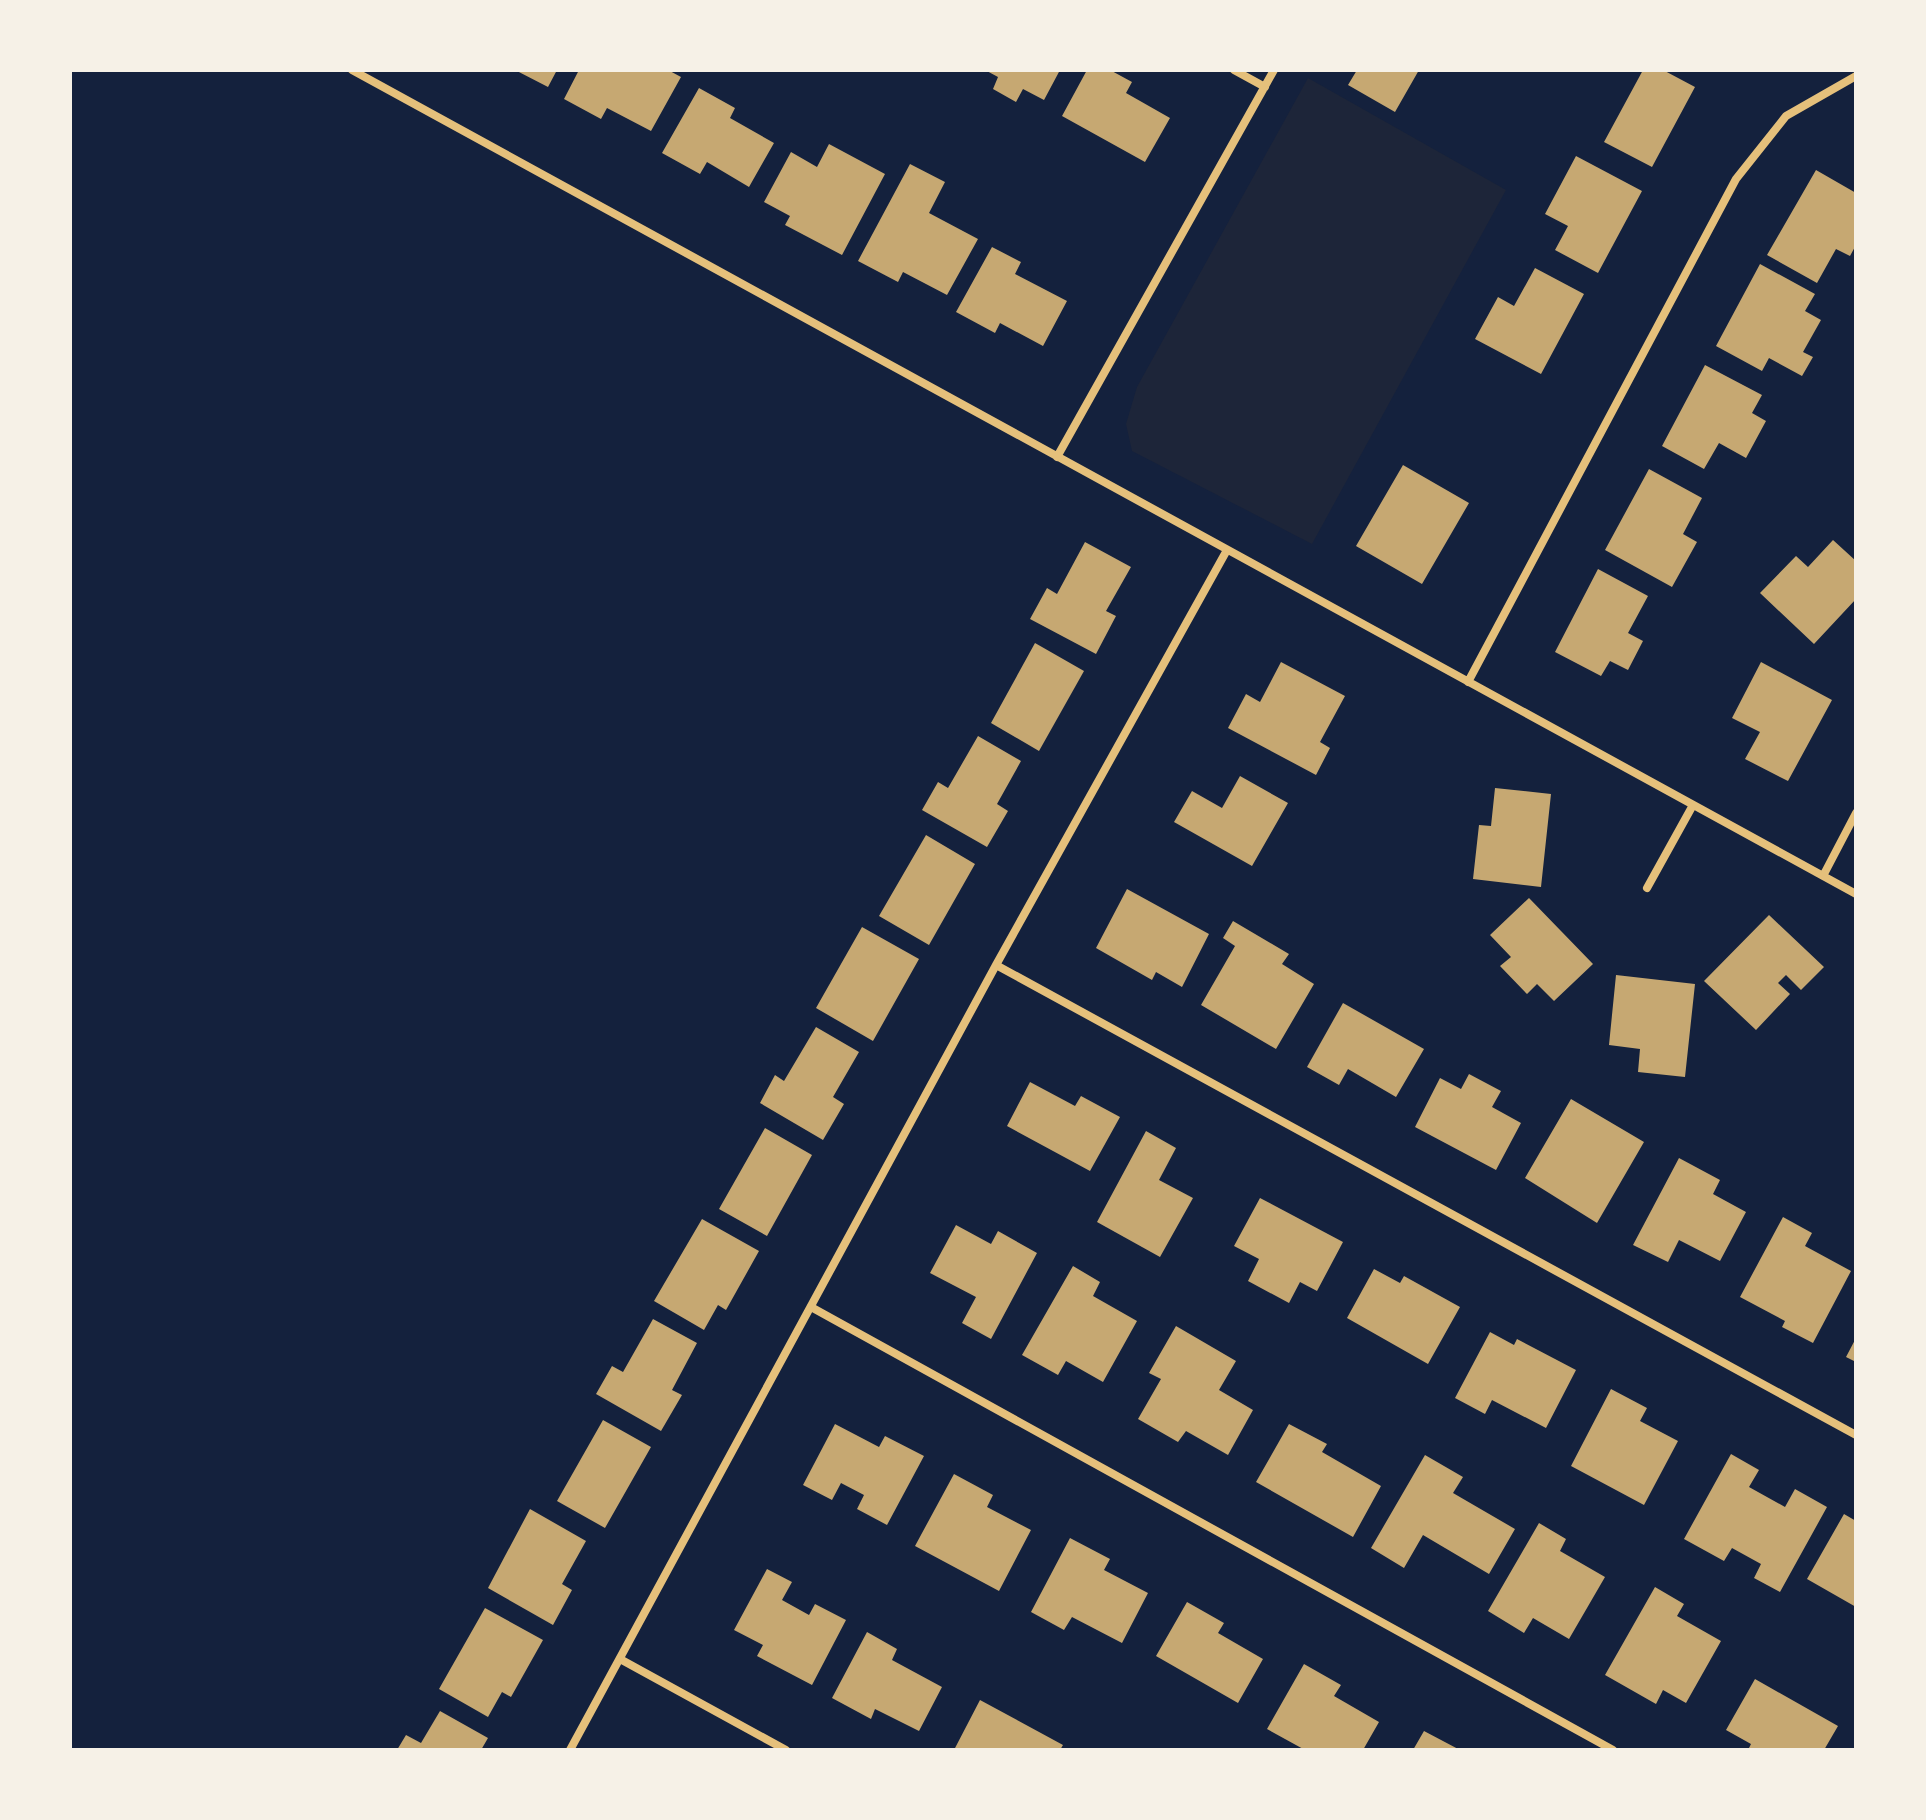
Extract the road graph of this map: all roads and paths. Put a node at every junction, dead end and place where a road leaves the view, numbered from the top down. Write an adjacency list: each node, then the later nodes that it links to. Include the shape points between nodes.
1 (352, 70): 6 (street)
2 (1234, 70): 5 (street)
3 (1274, 70): 5 (street)
4 (1856, 76): 8 (street, via 1786,116 1736,179)
5 (1265, 87): 6 (street)
6 (1057, 457): 7 (street)
7 (1227, 550): 8 (street); 14 (street)
8 (1468, 682): 9 (street)
9 (1693, 805): 11 (street); 12 (street)
10 (1856, 813): 11 (street)
11 (1823, 876): 13 (street)
12 (1647, 888)
13 (1856, 894)
14 (996, 965): 15 (street); 16 (street)
15 (811, 1307): 17 (street); 20 (street)
16 (1856, 1435)
17 (620, 1659): 18 (street); 19 (street)
18 (570, 1750)
19 (786, 1750)
20 (1613, 1750)

